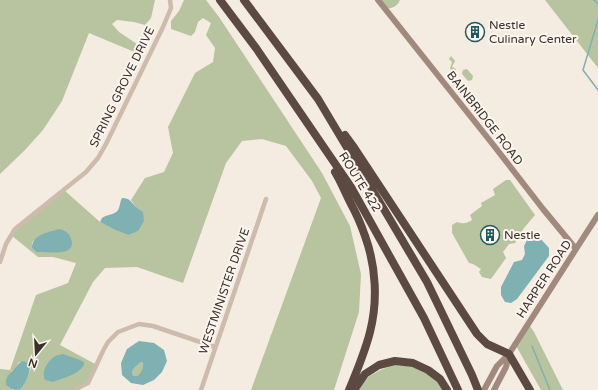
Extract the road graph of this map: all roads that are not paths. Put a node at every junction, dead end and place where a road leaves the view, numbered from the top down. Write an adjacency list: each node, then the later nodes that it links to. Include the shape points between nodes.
1 (170, 0): 10 (street, SPRING GROVE DRIVE, via 171,8 98,158 86,172 15,229)
2 (220, 0): 5 (highway, ROUTE 422)
3 (244, 0): 6 (highway, ROUTE 422)
4 (378, 0): 9 (street, BAINBRIDGE ROAD)
5 (280, 83): 15 (highway, via 338,178 370,249 374,272 374,314 366,347); 18 (highway, ROUTE 422, via 351,187 424,318)
6 (318, 99): 12 (highway, via 353,146 477,334 487,344); 19 (highway, ROUTE 422, via 427,282)
7 (266, 199): 11 (street, WESTMINISTER DRIVE)
8 (598, 215): 9 (street, HARPER ROAD)
9 (576, 249): 12 (street, HARPER ROAD)
10 (0, 262)
11 (215, 347): 13 (street, via 153,326 138,324 118,332 108,342 88,383); 14 (street, WESTMINISTER DRIVE)
12 (509, 354): 20 (street, HARPER ROAD, via 497,366); 21 (street, HARPER ROAD, via 506,367); 22 (highway)
13 (74, 390)
14 (200, 390)
15 (349, 390)
16 (354, 390): 17 (highway, via 366,374 379,365 395,361 414,363 428,370 440,379)
17 (447, 390)
18 (458, 390)
19 (478, 390)
20 (484, 390)
21 (494, 390)
22 (530, 390)

